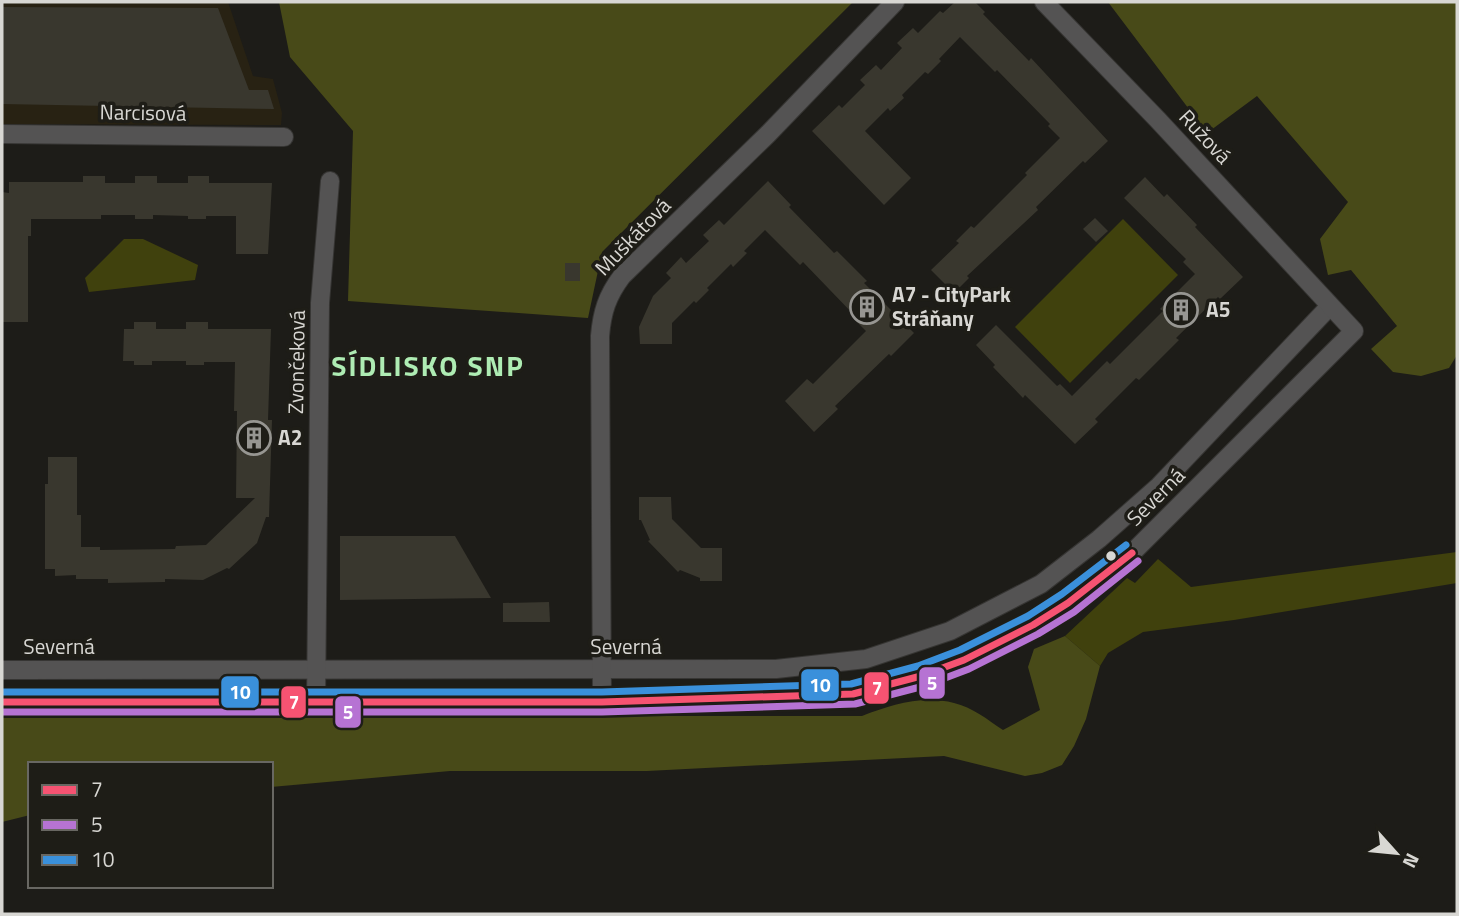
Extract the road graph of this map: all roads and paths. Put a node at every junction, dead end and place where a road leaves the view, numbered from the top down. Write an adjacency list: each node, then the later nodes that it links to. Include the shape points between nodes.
1 (895, 2): 12 (street, Muškátová, via 609,293 600,347)
2 (1044, 2): 6 (street, Ružová)
3 (2, 134): 4 (street, Narcisová)
4 (284, 137)
5 (330, 181): 11 (street, Zvončeková, via 320,303)
6 (1330, 306): 7 (street, Ružová); 8 (street, Severná, via 1186,459)
7 (1354, 331): 9 (street, Severná)
8 (1110, 530): 9 (street); 12 (street, Severná, via 1023,594 950,631 866,659 776,669)
9 (1132, 553): 14 (street, Severná, via 1033,625 921,676 853,694)
10 (2, 670): 11 (street, Severná)
11 (316, 670): 12 (street, Severná); 15 (street, Zvončeková)
12 (603, 670): 14 (street, Muškátová)
13 (2, 702): 15 (street, Severná)
14 (602, 702): 15 (street, Severná)
15 (316, 703)

